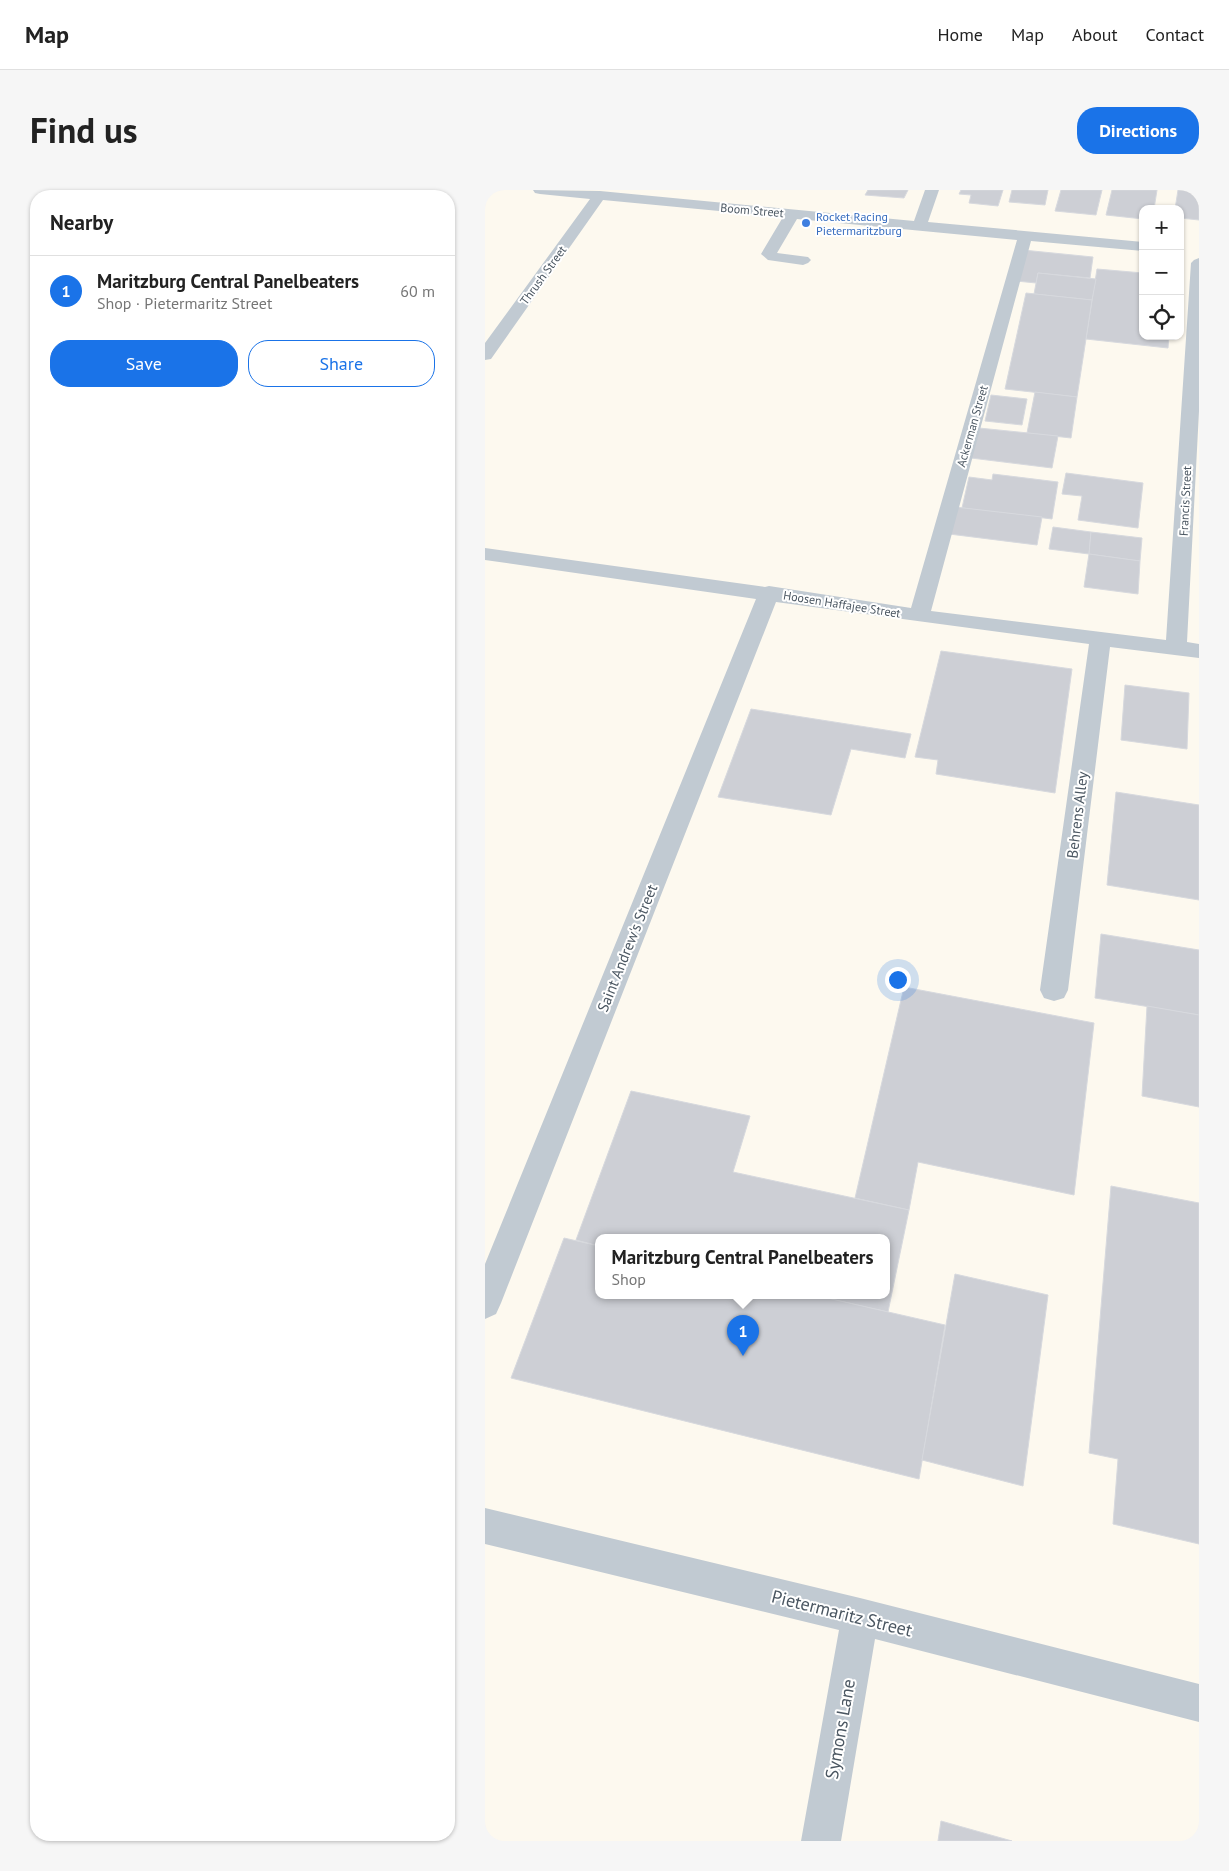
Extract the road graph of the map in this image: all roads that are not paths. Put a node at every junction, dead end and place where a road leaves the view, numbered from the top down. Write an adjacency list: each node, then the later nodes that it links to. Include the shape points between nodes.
1 (540, 190): 3 (street, Boom Street)
2 (932, 190): 6 (street)
3 (600, 195): 4 (street, Boom Street); 11 (street, Thrush Street)
4 (665, 196): 5 (street, Boom Street)
5 (792, 214): 6 (street, Boom Street); 10 (street, via 769,254)
6 (919, 226): 7 (street, Boom Street)
7 (1025, 236): 8 (street, Boom Street); 14 (street, Ackerman Street)
8 (1139, 247)
9 (1196, 256): 16 (street, Francis Street)
10 (803, 260)
11 (485, 355)
12 (485, 554): 13 (street, Hoosen Haffajee Street)
13 (769, 593): 14 (street, Hoosen Haffajee Street); 19 (street, Saint Andrew's Street)
14 (919, 616): 15 (street, Hoosen Haffajee Street)
15 (1100, 639): 16 (street, Hoosen Haffajee Street); 18 (street, Behrens Alley)
16 (1176, 648): 17 (street, Hoosen Haffajee Street)
17 (1199, 651)
18 (1054, 990)
19 (485, 1303)
20 (485, 1526): 21 (street, Pietermaritz Street)
21 (860, 1617): 22 (street, Pietermaritz Street); 23 (street, Symons Lane)
22 (1199, 1703)
23 (821, 1841)

